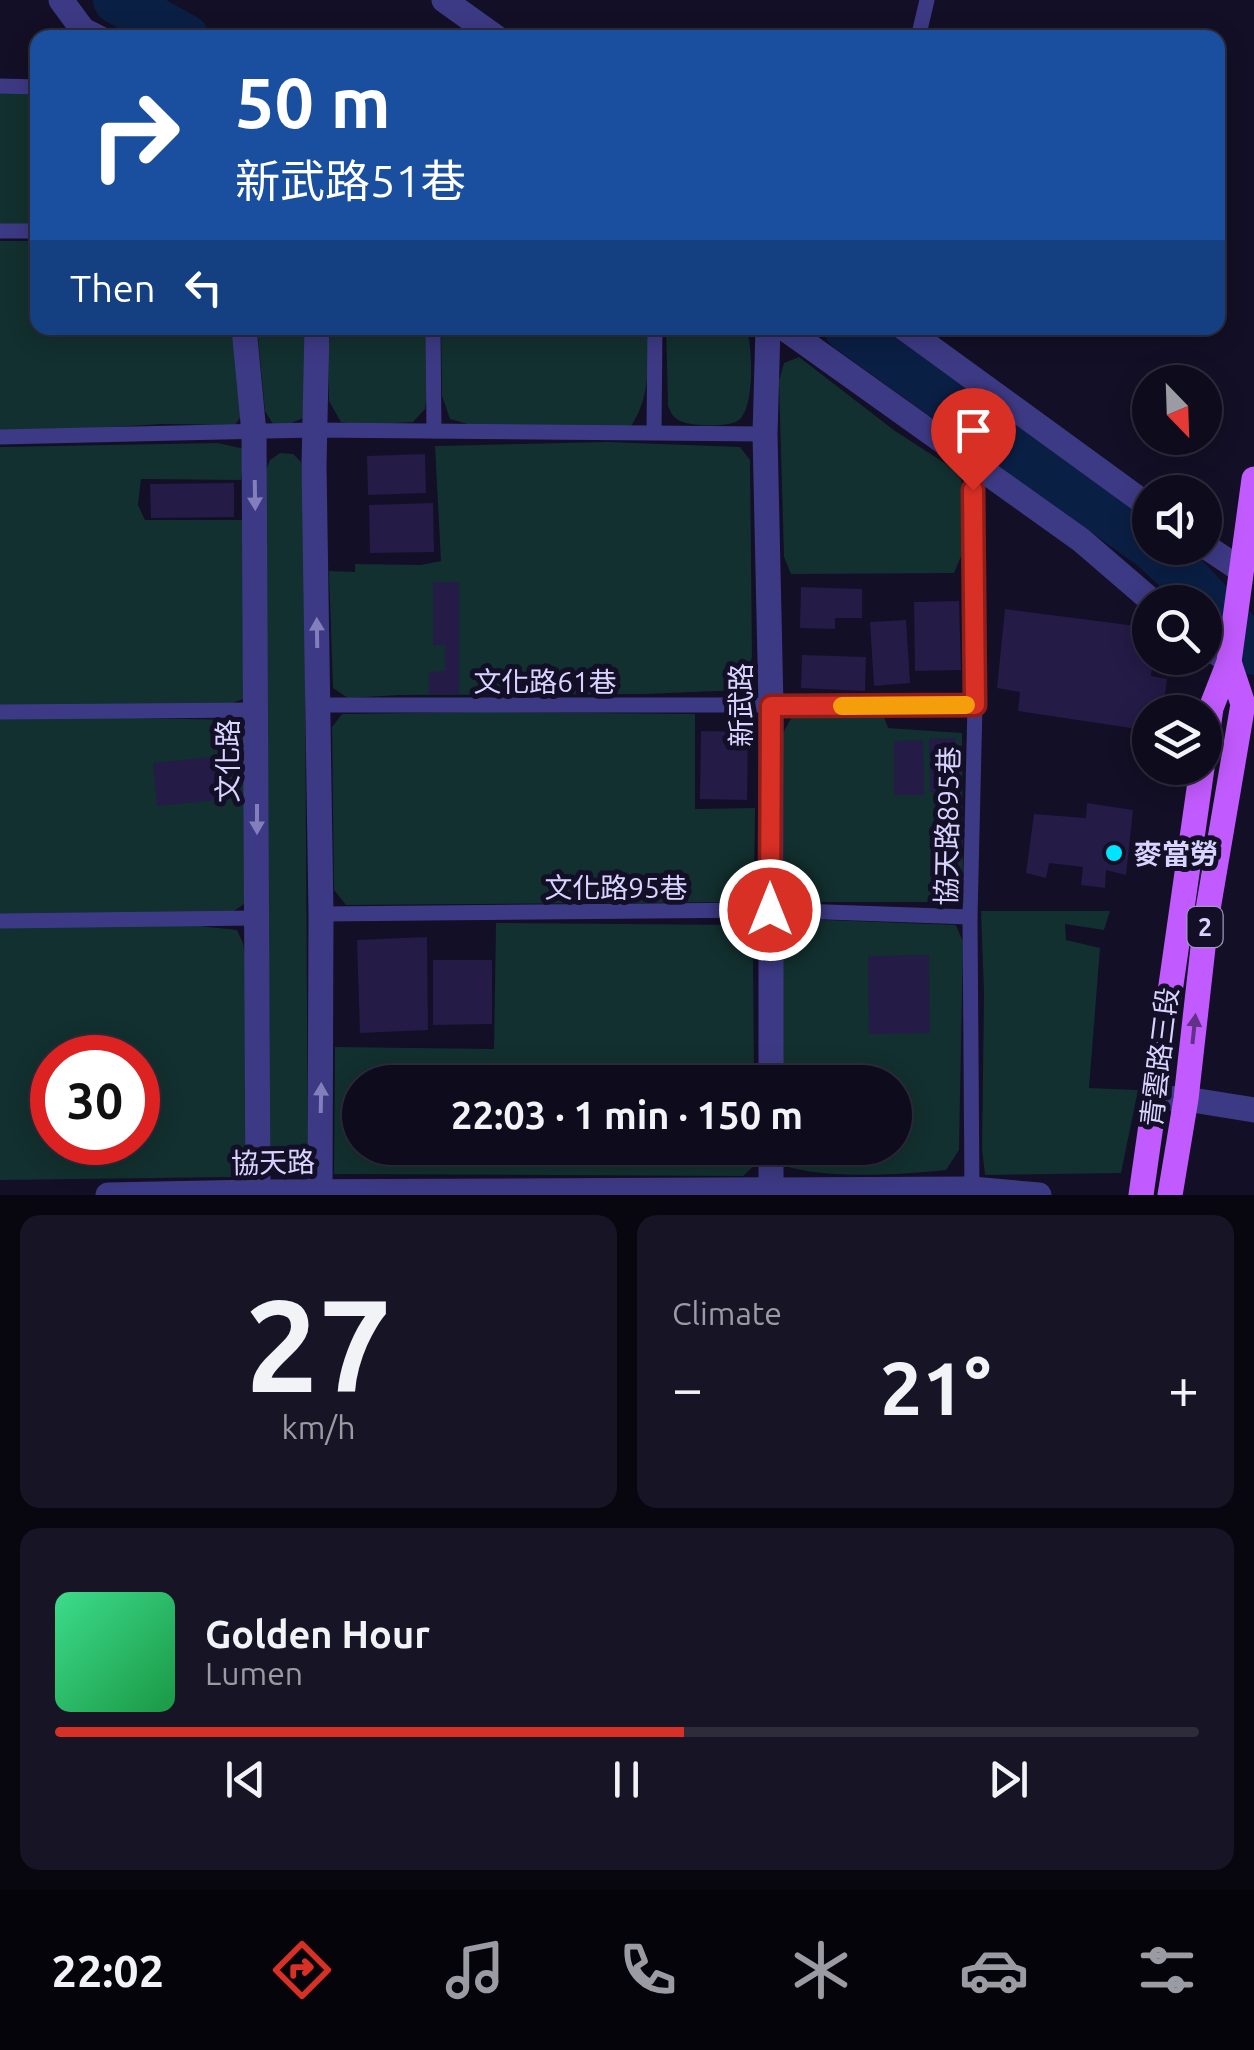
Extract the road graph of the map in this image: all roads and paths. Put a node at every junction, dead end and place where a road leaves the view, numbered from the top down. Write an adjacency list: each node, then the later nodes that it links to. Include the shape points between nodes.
1 (61, 0): 4 (street)
2 (444, 0): 5 (street)
3 (927, 0): 6 (lane)
4 (87, 30)
5 (486, 30)
6 (920, 30)
7 (0, 86): 8 (lane)
8 (30, 86)
9 (0, 231): 10 (lane)
10 (30, 231)
11 (245, 335): 21 (street, 文化路)
12 (317, 335): 18 (street)
13 (433, 335): 19 (lane)
14 (654, 335): 20 (lane)
15 (768, 335): 22 (street, 新武路)
16 (794, 335): 24 (street)
17 (914, 335): 26 (street)
18 (315, 430): 19 (lane); 21 (lane); 33 (street, one-way to 18)
19 (434, 431): 20 (lane)
20 (654, 432): 22 (lane)
21 (254, 433): 23 (lane); 36 (street, 文化路, one-way to 36)
22 (765, 434): 35 (street, 新武路)
23 (0, 438)
24 (972, 464): 29 (street); 34 (lane, 協天路895巷)
25 (1254, 479): 28 (main road, 2)
26 (1132, 494)
27 (1222, 557): 28 (street)
28 (1241, 570): 31 (main road, 2)
29 (1133, 585)
30 (1222, 657): 31 (street)
31 (1229, 662): 32 (main road, 2); 46 (main road, 青雲路三段 / 2, one-way to 31, via 1206,922 1242,704)
32 (1216, 695)
33 (318, 705): 35 (lane, 文化路61巷); 40 (street)
34 (975, 705): 35 (lane, 文化路61巷); 41 (lane, 協天路895巷)
35 (771, 706): 39 (street, 新武路)
36 (257, 710): 37 (lane); 42 (street, 文化路, one-way to 42)
37 (0, 712)
38 (1200, 785): 45 (main road, 青雲路三段 / 2)
39 (770, 910): 40 (lane, 文化路95巷); 41 (lane, 文化路95巷); 44 (street, 新武路)
40 (321, 914): 51 (street, one-way to 40)
41 (970, 917): 50 (lane, 協天路895巷)
42 (256, 918): 43 (lane); 52 (street, 文化路)
43 (0, 921)
44 (770, 1065)
45 (1156, 1098): 46 (street); 55 (main road, 青雲路三段 / 2)
46 (1186, 1099): 47 (street); 56 (main road, 青雲路三段 / 2)
47 (1254, 1110)
48 (770, 1165): 49 (street)
49 (771, 1192): 50 (street, 協天路); 51 (street, 協天路)
50 (972, 1192): 54 (street, 協天路)
51 (320, 1193): 52 (street, 協天路)
52 (258, 1194): 53 (street, 協天路)
53 (108, 1195)
54 (1039, 1195)
55 (1141, 1195)
56 (1170, 1195)

